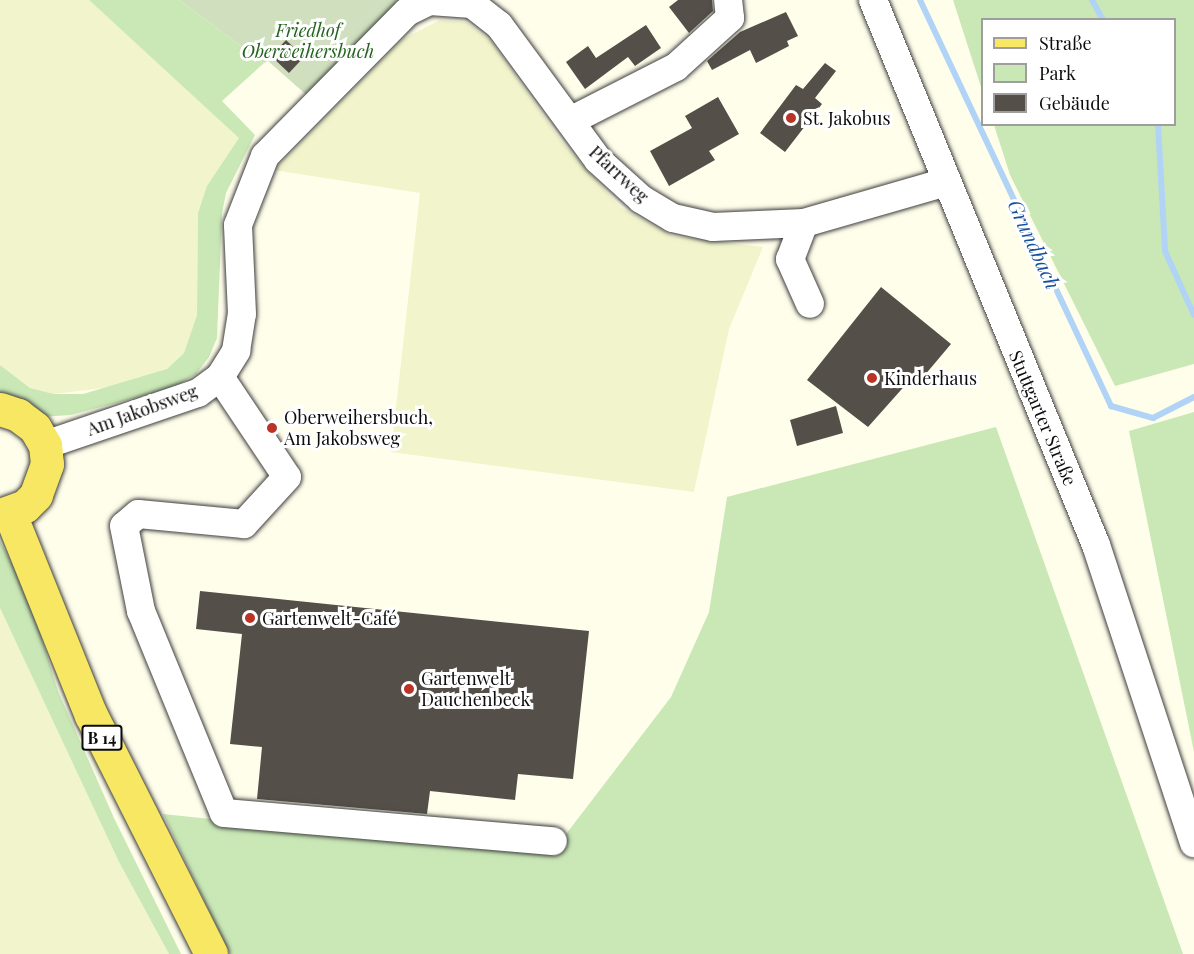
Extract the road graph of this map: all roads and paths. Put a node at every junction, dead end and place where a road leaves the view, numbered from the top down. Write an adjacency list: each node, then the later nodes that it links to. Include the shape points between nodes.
1 (457, 0): 4 (street, Pfarrweg, via 472,4 500,25); 8 (street, Am Jakobsweg, via 430,1 406,12 266,156 238,225 242,314 236,351)
2 (728, 0): 4 (street, via 730,18 676,67)
3 (873, 0): 5 (street, Stuttgarter Straße)
4 (570, 121): 6 (street, Pfarrweg, via 598,160 641,199 673,218 712,227)
5 (945, 182): 6 (street, Pfarrweg); 13 (street, Stuttgarter Straße, via 1096,545)
6 (804, 223): 7 (street, via 790,259)
7 (810, 304)
8 (220, 377): 10 (street, Am Jakobsweg, via 198,393); 12 (street, via 287,477 244,524 138,514 124,526 141,611 224,813)
9 (0, 409): 10 (main road, via 18,415)
10 (45, 445): 11 (main road, via 44,480 30,500)
11 (5, 514): 14 (main road, B 14, via 91,715)
12 (553, 842)
13 (1194, 843)
14 (211, 954)

